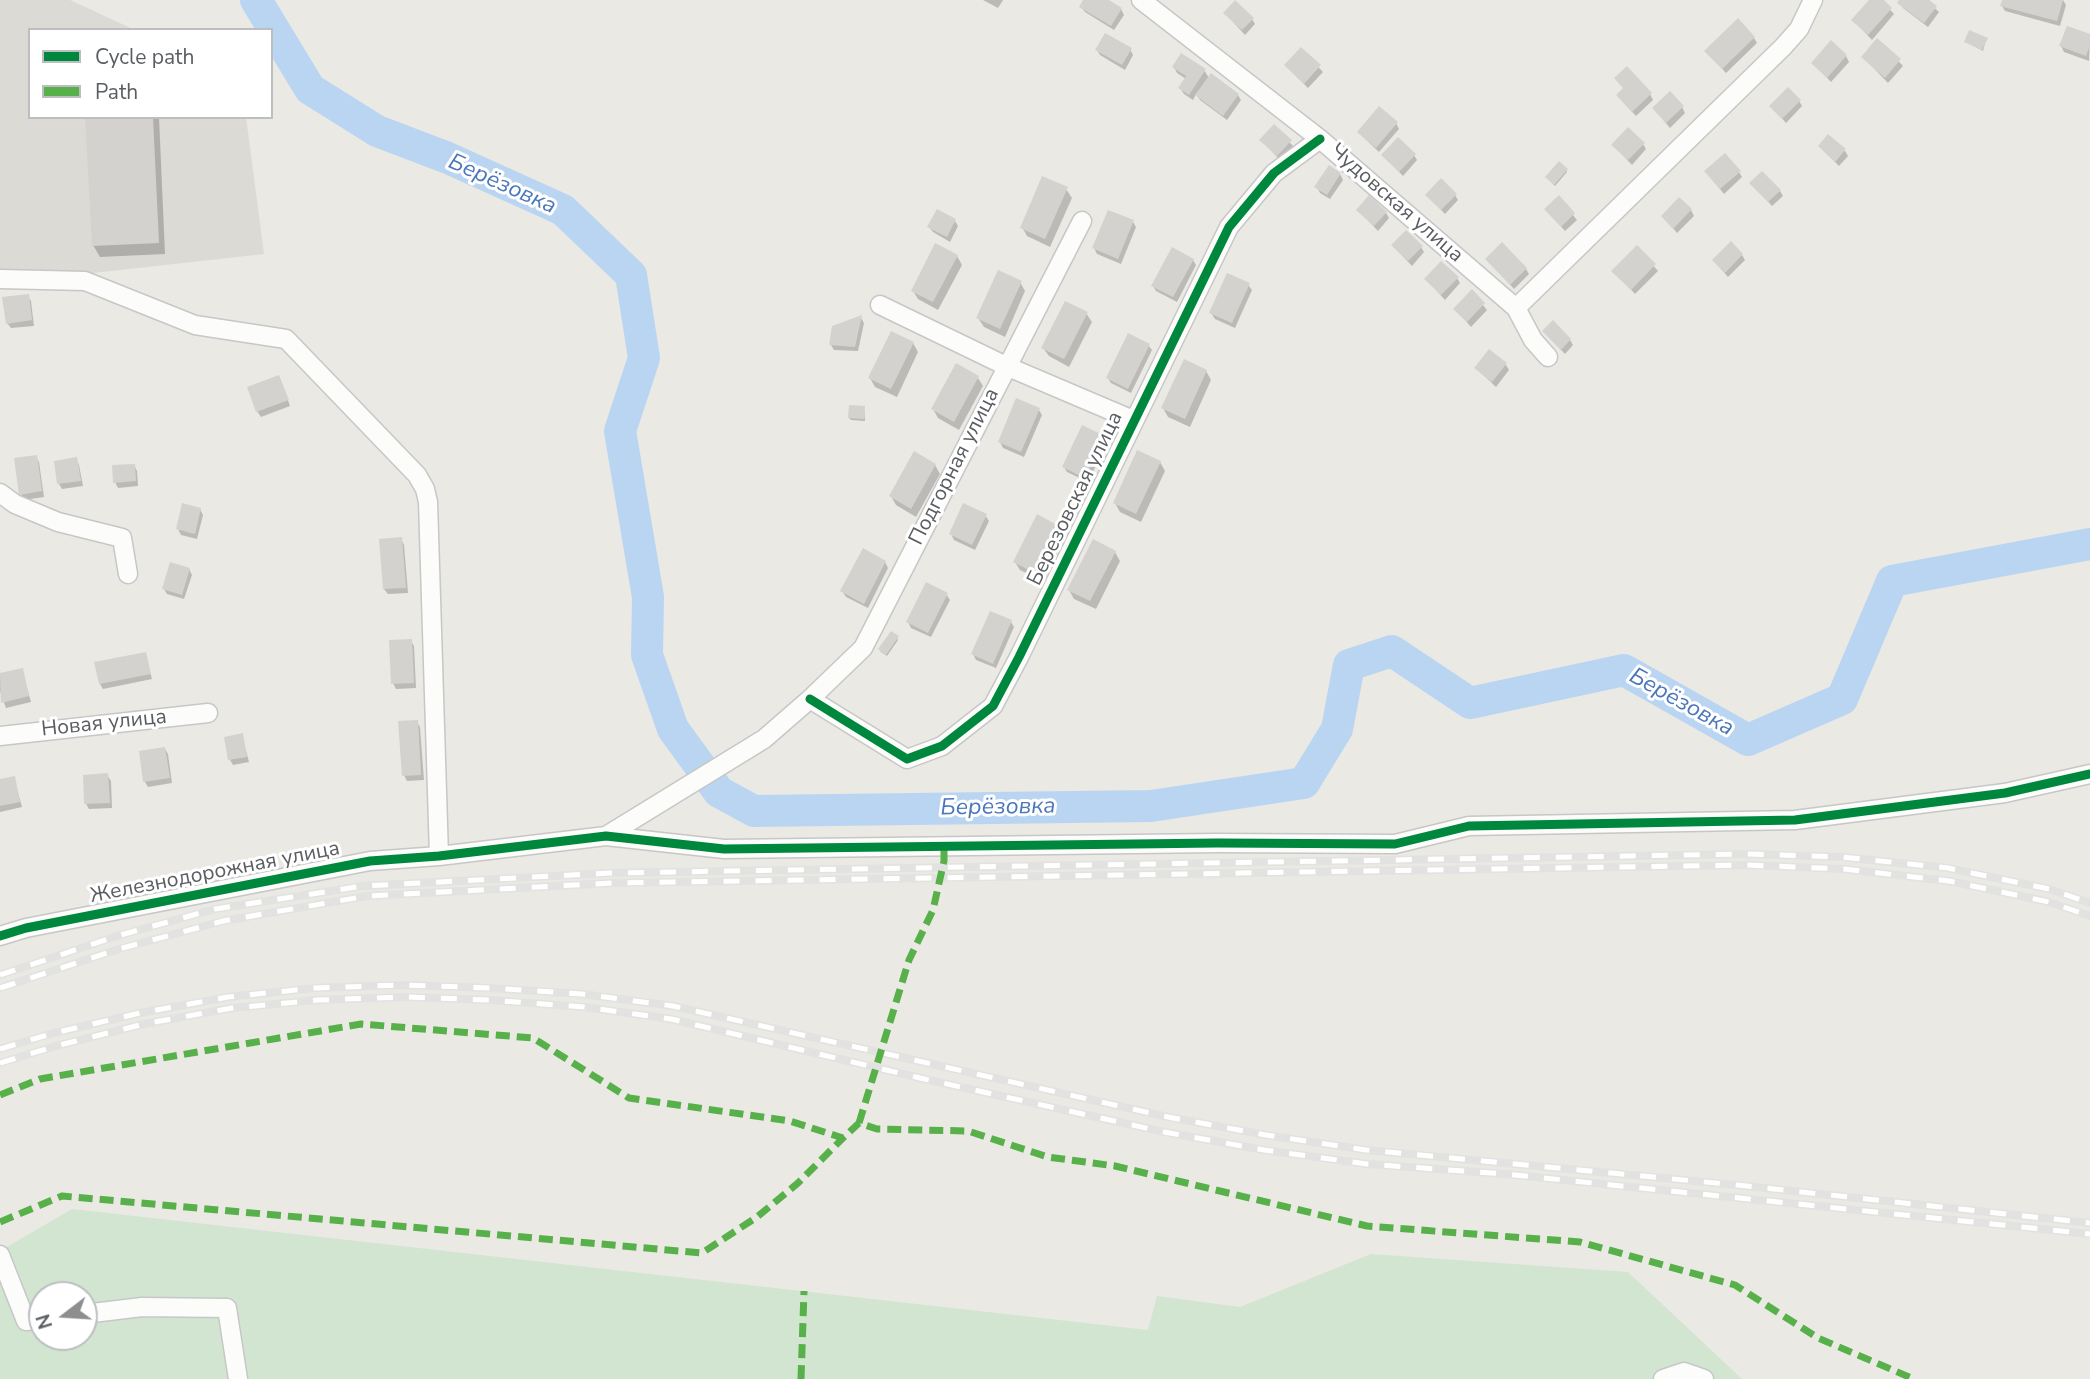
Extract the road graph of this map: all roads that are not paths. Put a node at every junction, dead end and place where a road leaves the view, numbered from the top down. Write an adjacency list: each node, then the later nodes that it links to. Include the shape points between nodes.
1 (1141, 0): 3 (street, Чудовская улица)
2 (1813, 0): 7 (street, via 1783,47)
3 (1320, 139): 7 (street, Чудовская улица); 10 (street, Березовская улица, via 1274,173 1229,227)
4 (1082, 221): 9 (street, Подгорная улица)
5 (0, 279): 18 (street, via 85,281 195,325 286,339 417,475 428,502)
6 (880, 305): 9 (street)
7 (1516, 308): 8 (street, Чудовская улица)
8 (1548, 358)
9 (1006, 366): 10 (street); 13 (street, Подгорная улица, via 863,648)
10 (1133, 420): 13 (street, Березовская улица, via 993,706 942,746 907,760)
11 (0, 493): 12 (street, via 58,522 122,538)
12 (128, 573)
13 (810, 699): 17 (street, Подгорная улица, via 764,739)
14 (208, 713): 15 (street, Новая улица)
15 (0, 736)
16 (2090, 774): 17 (street, via 2005,793 1794,820 1469,826 1395,844 724,849)
17 (606, 836): 18 (street, Железнодорожная улица)
18 (439, 856): 19 (street, Железнодорожная улица, via 370,861)
19 (0, 936)
20 (0, 1255): 22 (street)
21 (98, 1312): 23 (street, via 142,1307 226,1308)
22 (28, 1321)
23 (238, 1379)
24 (1663, 1379): 25 (street, via 1684,1372)
25 (1704, 1379)

